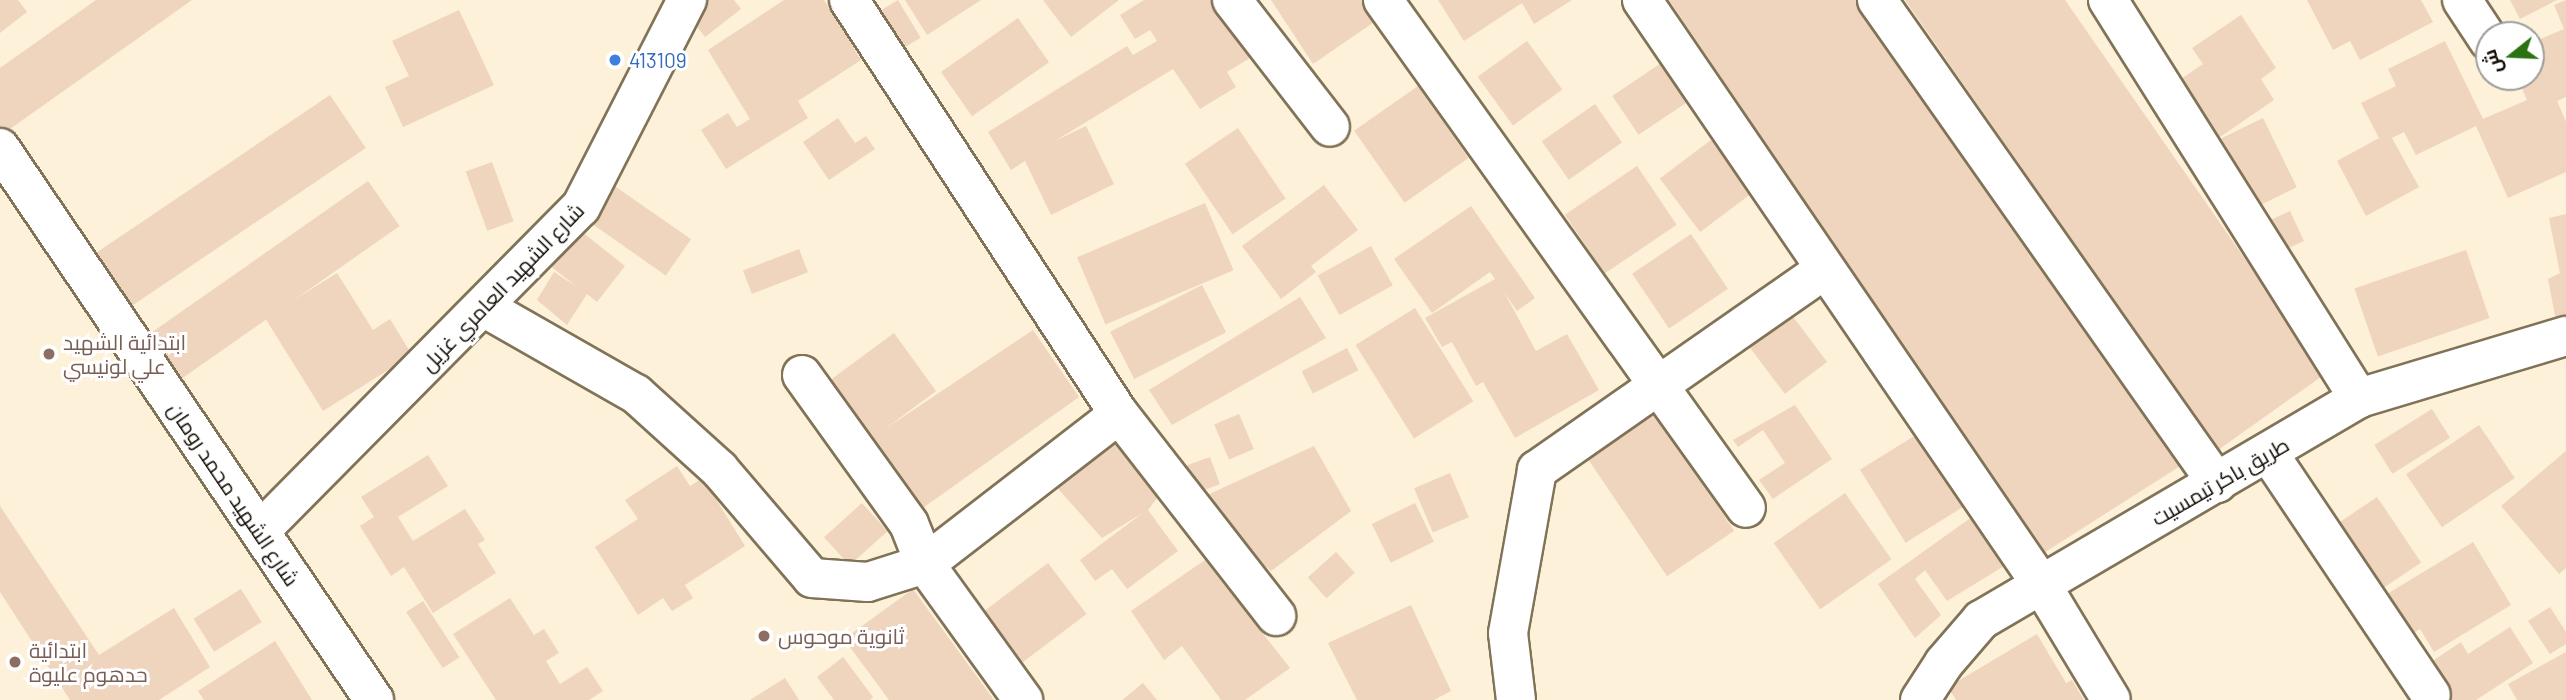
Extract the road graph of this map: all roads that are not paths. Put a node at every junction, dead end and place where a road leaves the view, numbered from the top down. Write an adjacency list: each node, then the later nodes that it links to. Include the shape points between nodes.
1 (687, 0): 13 (street, شارع الشهيد العامري غزيل, via 581,207)
2 (849, 0): 18 (street)
3 (1232, 0): 10 (street)
4 (1383, 0): 16 (street)
5 (1642, 0): 12 (street)
6 (1877, 0): 20 (street)
7 (2108, 0): 17 (street)
8 (2462, 0): 9 (street)
9 (2476, 21)
10 (1330, 127)
11 (0, 148): 22 (street, شارع الشهيد محمد رومان)
12 (1825, 269): 16 (street); 24 (street)
13 (485, 308): 22 (street, شارع الشهيد العامري غزيل); 23 (street, via 636,394 719,470 812,578 868,582)
14 (2566, 336): 17 (street, طريق باكر تيمسيت)
15 (802, 375): 23 (street, via 909,524)
16 (1658, 384): 21 (street); 29 (street, via 1537,470 1508,633)
17 (2359, 398): 19 (street, طريق باكر تيمسيت)
18 (1119, 414): 23 (street); 25 (street)
19 (2269, 454): 20 (street, طريق باكر تيمسيت); 26 (street)
20 (2217, 483): 24 (street, طريق باكر تيمسيت)
21 (1746, 508)
22 (260, 531): 27 (street, شارع الشهيد محمد رومان)
23 (925, 564): 28 (street)
24 (2041, 584): 30 (street, طريق باكر تيمسيت, via 1981,620); 31 (street)
25 (1276, 617)
26 (2431, 695)
27 (374, 700)
28 (1023, 700)
29 (1516, 700)
30 (1920, 700)
31 (2110, 700)

